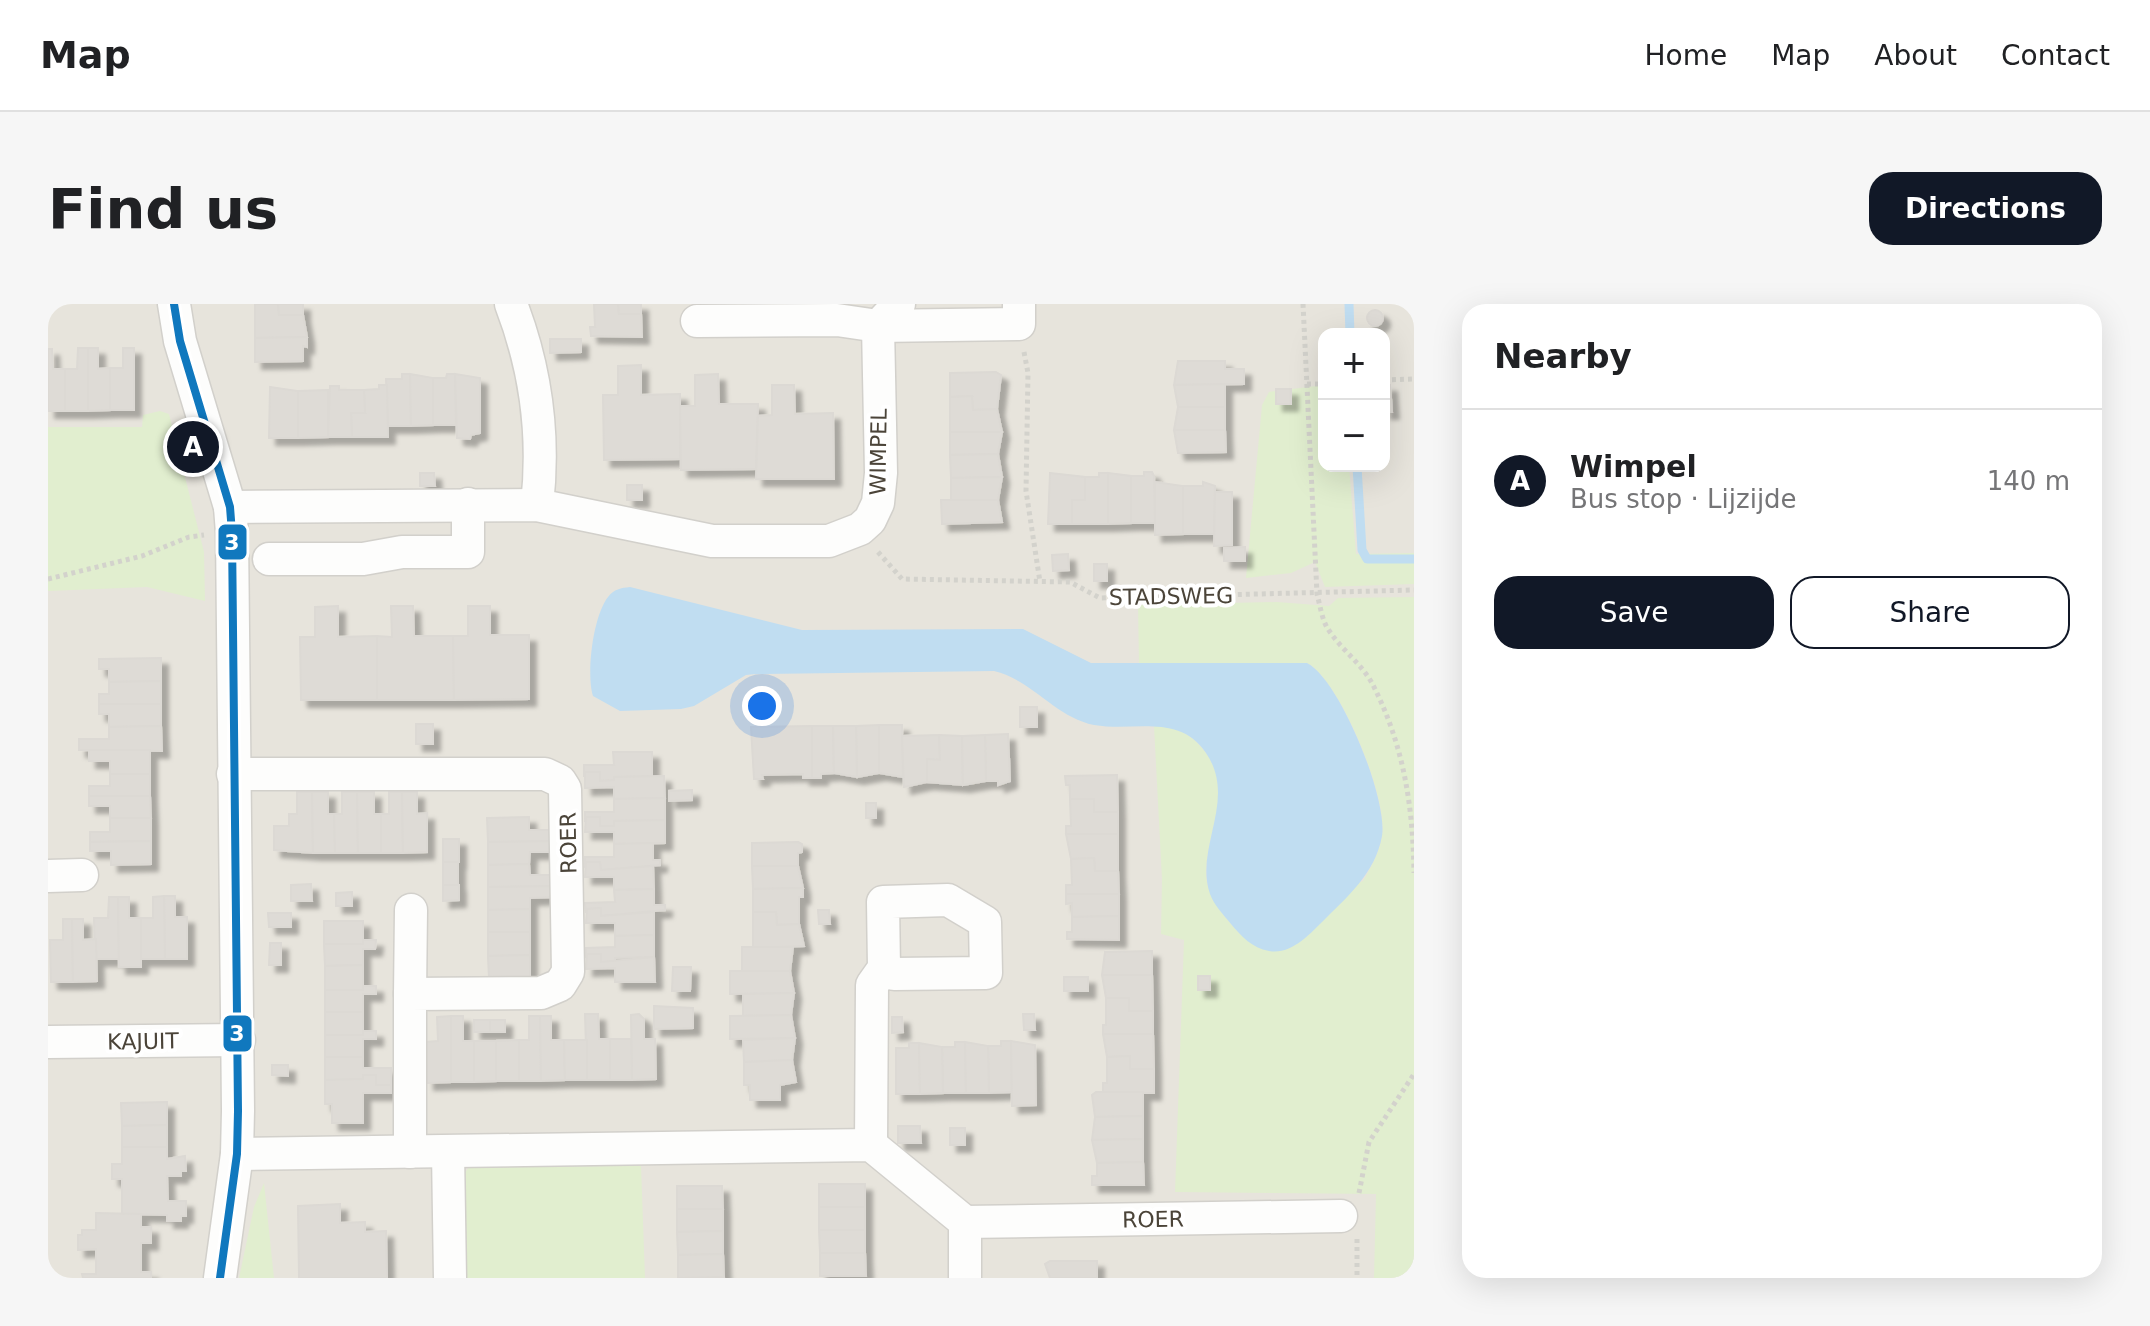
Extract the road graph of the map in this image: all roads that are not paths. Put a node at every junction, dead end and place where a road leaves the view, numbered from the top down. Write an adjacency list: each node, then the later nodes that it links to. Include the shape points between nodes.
1 (174, 304): 8 (street)
2 (511, 304): 7 (street, via 527,346 526,362 540,411)
3 (1019, 314): 4 (street)
4 (889, 315): 5 (street); 7 (street, WIMPEL, via 881,482 875,512 860,529 829,541 712,541)
5 (697, 321)
6 (468, 504): 7 (street); 8 (street); 9 (street, via 468,552)
7 (537, 505)
8 (231, 520): 10 (street)
9 (269, 559)
10 (233, 774): 15 (street, ROER, via 545,774 560,781 567,813 570,964 565,979 541,993); 16 (street)
11 (82, 875): 12 (street)
12 (48, 876)
13 (411, 910): 15 (street)
14 (884, 968): 18 (street, via 872,985)
15 (410, 994): 19 (street)
16 (239, 1040): 17 (street, KAJUIT); 21 (street)
17 (48, 1042)
18 (871, 1145): 20 (street); 23 (street)
19 (410, 1152): 20 (street); 21 (street)
20 (448, 1152): 25 (street)
21 (237, 1154): 24 (street)
22 (1352, 1217): 23 (street, ROER)
23 (965, 1222): 26 (street)
24 (220, 1278)
25 (450, 1278)
26 (965, 1278)

